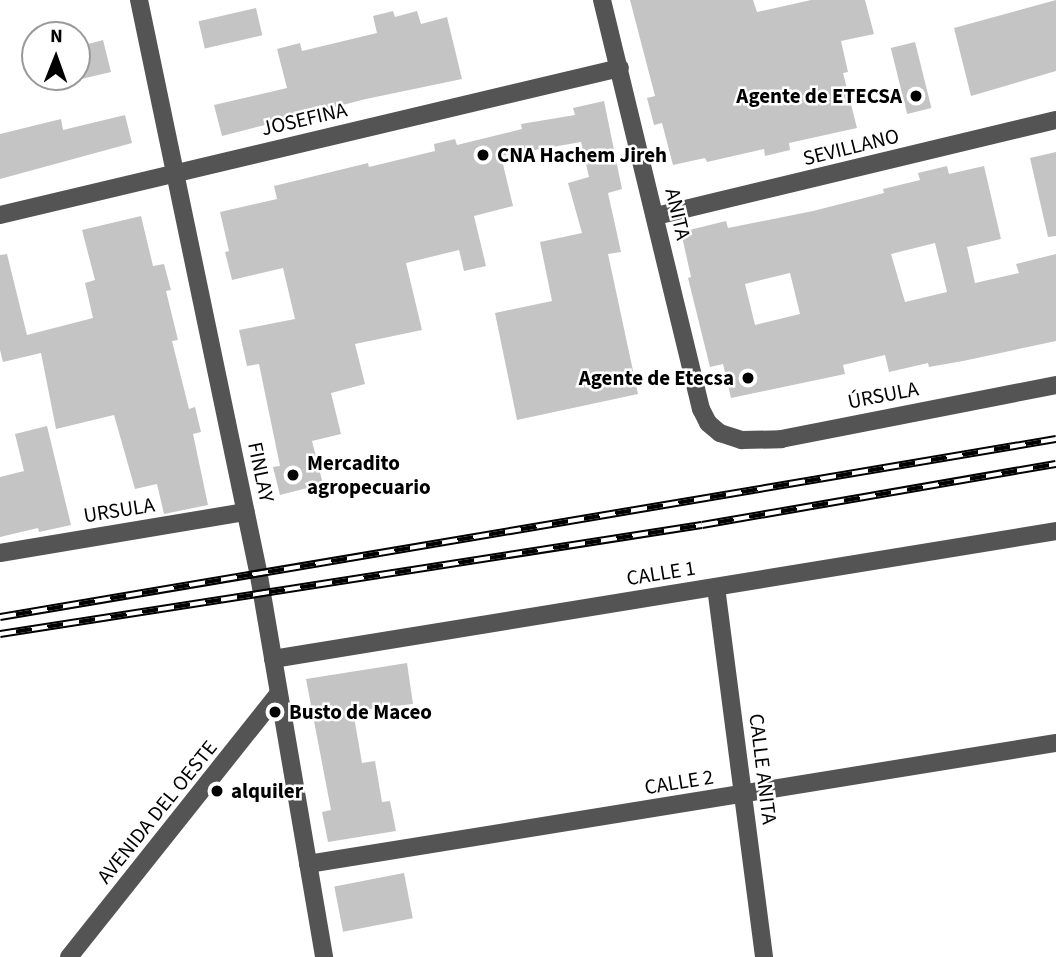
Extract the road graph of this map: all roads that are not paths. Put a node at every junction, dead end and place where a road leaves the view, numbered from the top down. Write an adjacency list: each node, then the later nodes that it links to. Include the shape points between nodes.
1 (139, 0): 5 (street, FINLAY)
2 (602, 0): 3 (street, ANITA)
3 (620, 68): 5 (street, JOSEFINA); 7 (street, ANITA)
4 (1056, 120): 7 (street, SEVILLANO)
5 (176, 172): 6 (street, JOSEFINA); 10 (street, FINLAY)
6 (0, 215)
7 (656, 216): 9 (street, ANITA, via 701,409)
8 (1056, 384): 9 (street, ÚRSULA, via 781,439 742,440)
9 (720, 433)
10 (246, 512): 12 (street, URSULA); 14 (street, FINLAY)
11 (1056, 531): 13 (street, CALLE 1)
12 (0, 553)
13 (716, 587): 14 (street, CALLE 1); 17 (street, CALLE ANITA)
14 (272, 659): 15 (street, FINLAY)
15 (278, 694): 18 (street, FINLAY); 19 (street, AVENIDA DEL OESTE)
16 (1056, 743): 17 (street, CALLE 2)
17 (743, 795): 18 (street, CALLE 2); 21 (street, CALLE ANITA)
18 (308, 864): 20 (street, FINLAY)
19 (69, 957)
20 (324, 957)
21 (764, 957)

